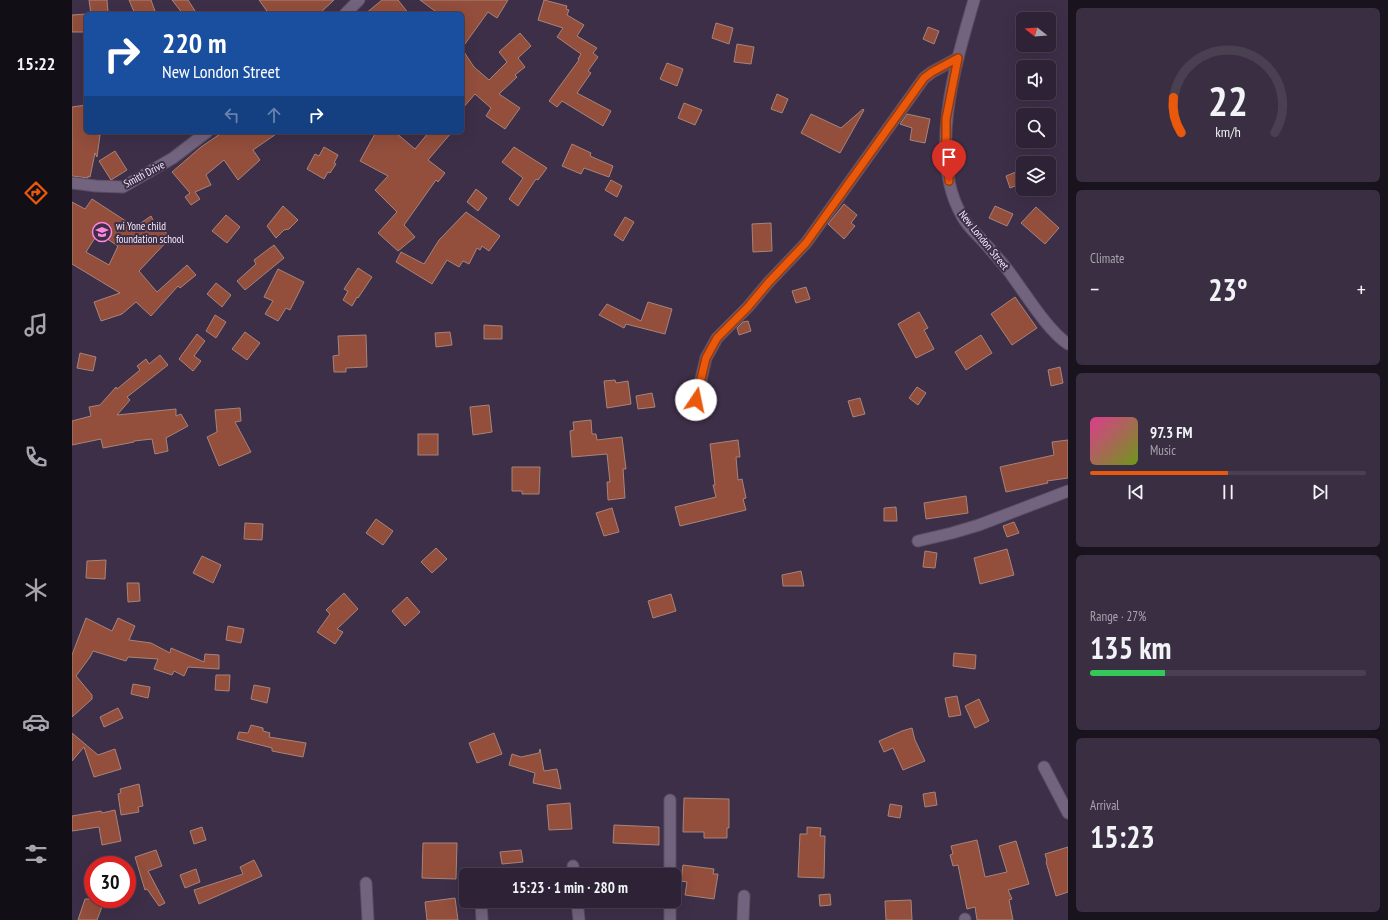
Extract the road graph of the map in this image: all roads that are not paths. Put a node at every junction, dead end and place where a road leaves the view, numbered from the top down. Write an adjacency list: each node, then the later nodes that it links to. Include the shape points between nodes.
1 (359, 0): 3 (street)
2 (974, 0): 4 (street, New London Street)
3 (347, 12)
4 (958, 58): 7 (street, New London Street, via 946,132 949,181 956,204 970,227 1006,268 1052,329); 8 (street, via 924,78 806,243 717,338 706,358)
5 (204, 134): 6 (street, Smith Drive, via 173,158 123,187)
6 (72, 183)
7 (1068, 344)
8 (696, 400)
9 (1068, 491): 10 (street, via 980,525)
10 (918, 541)
11 (1044, 767): 13 (street)
12 (670, 800): 14 (street)
13 (1068, 813)
14 (670, 868)
15 (366, 883): 20 (street)
16 (744, 896): 24 (street)
17 (481, 908): 21 (street)
18 (578, 908): 22 (street)
19 (670, 908): 23 (street)
20 (368, 920)
21 (482, 920)
22 (579, 920)
23 (670, 920)
24 (743, 920)

